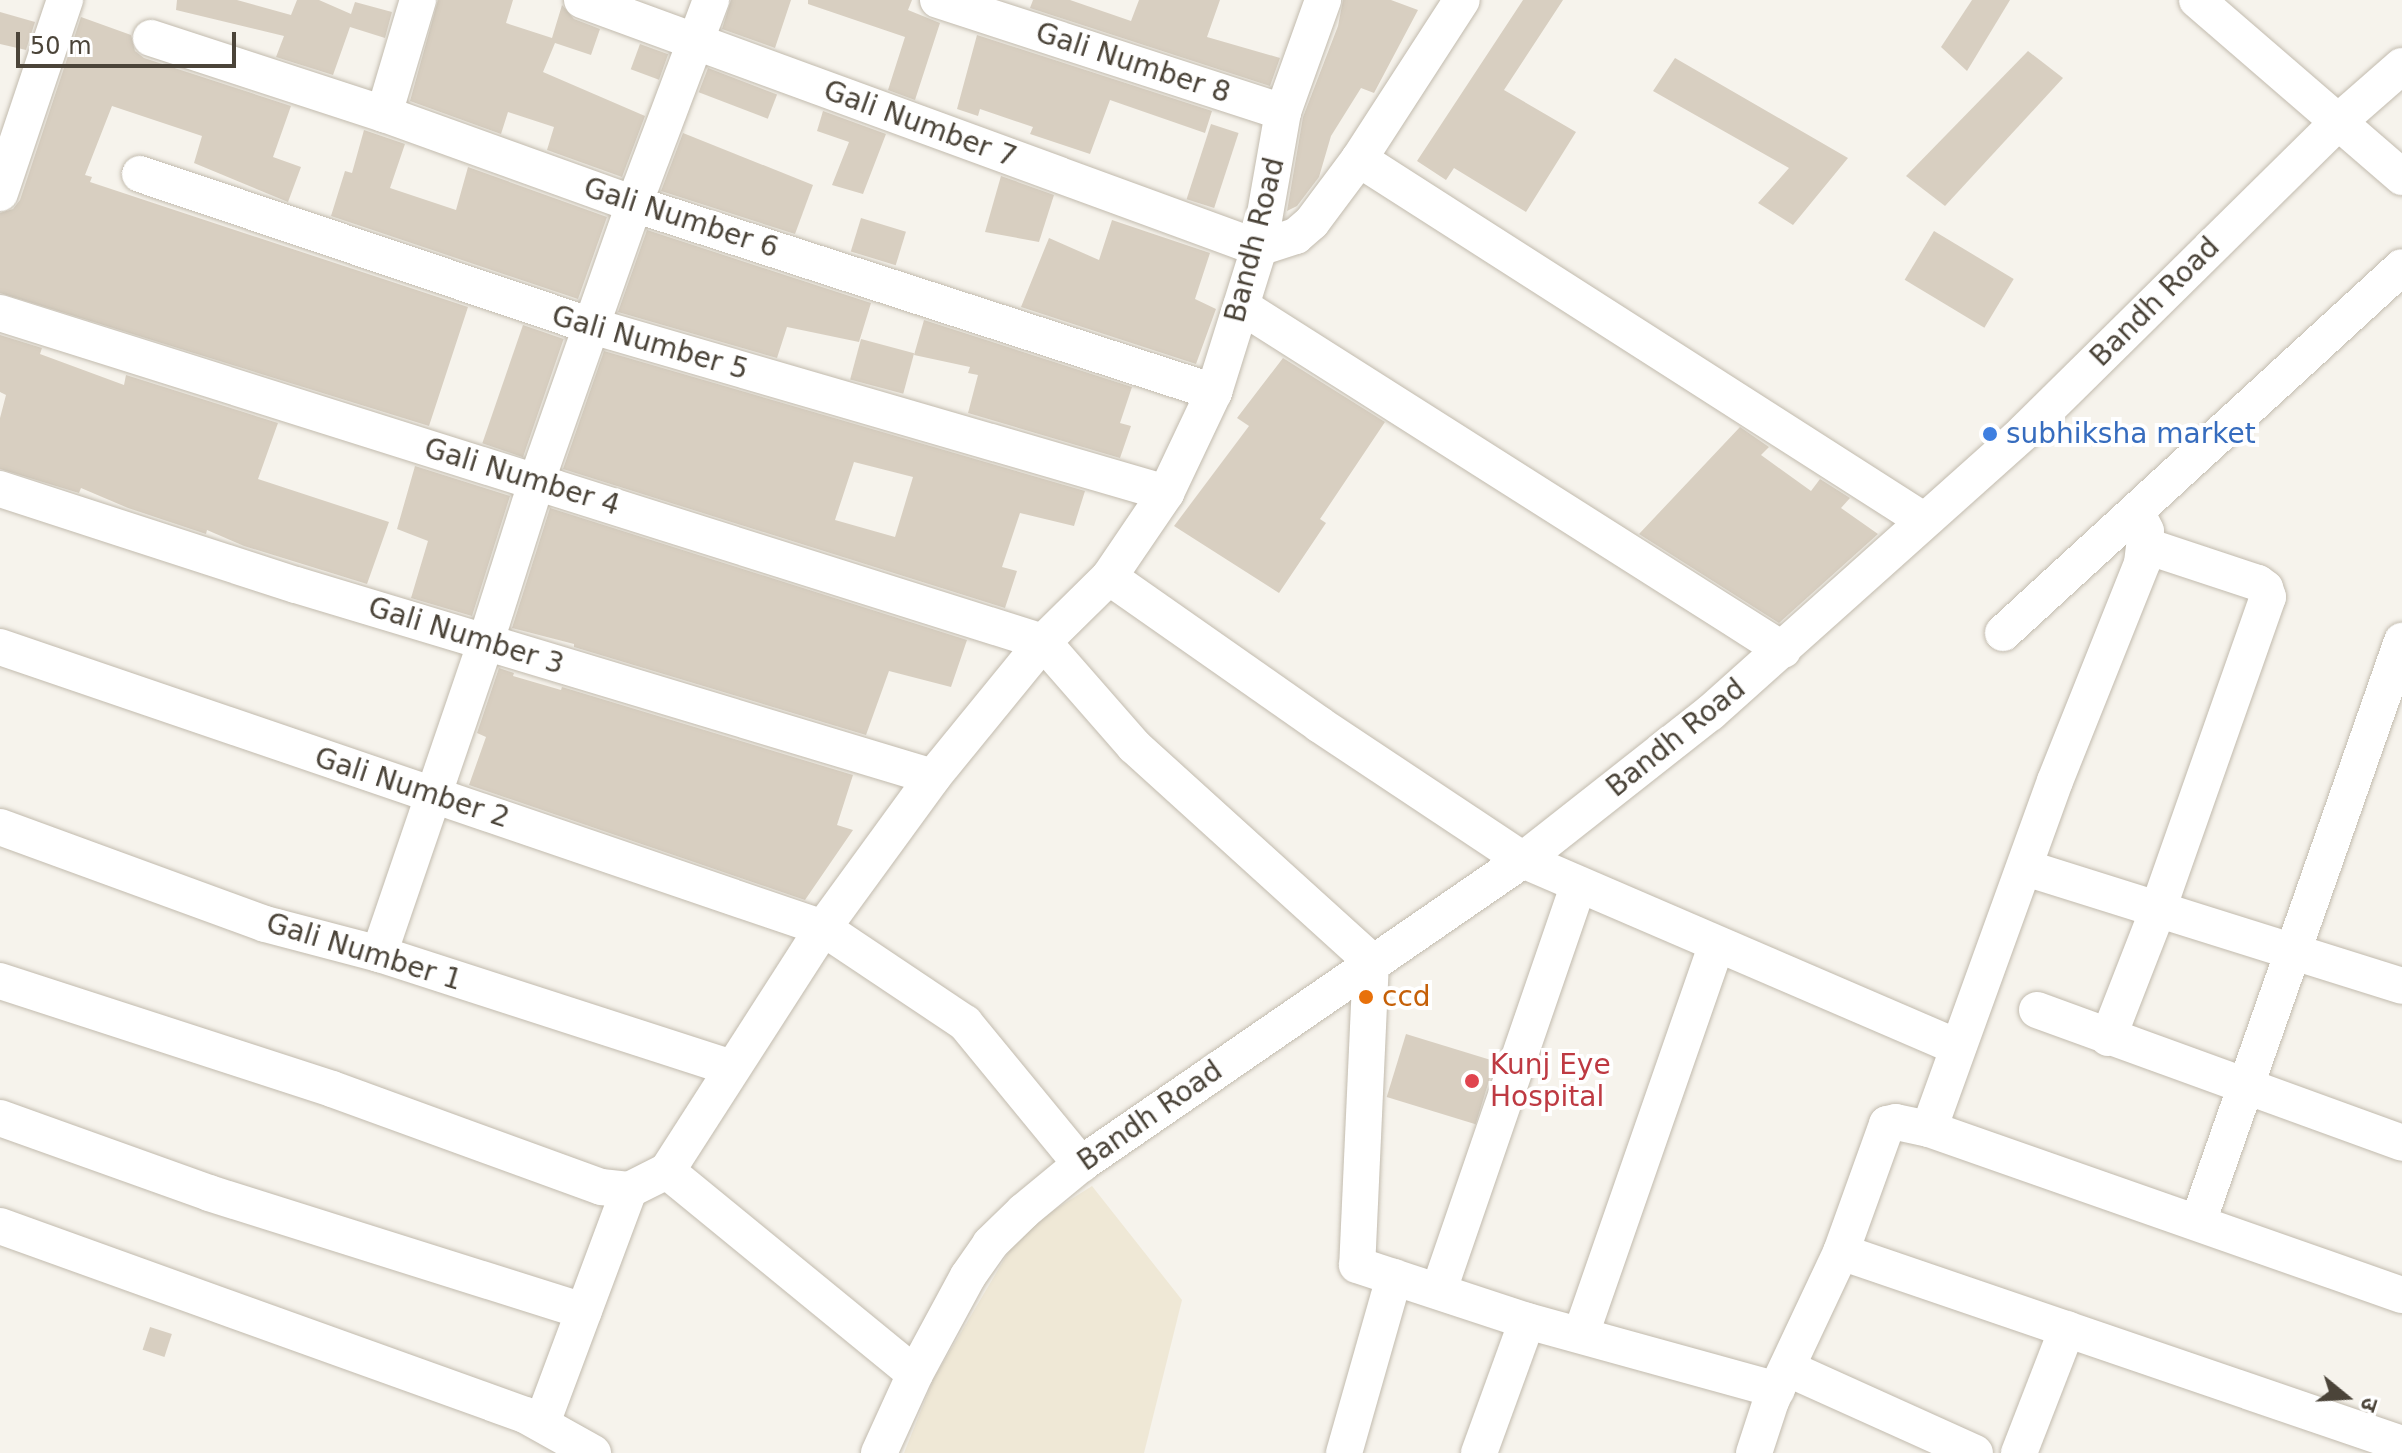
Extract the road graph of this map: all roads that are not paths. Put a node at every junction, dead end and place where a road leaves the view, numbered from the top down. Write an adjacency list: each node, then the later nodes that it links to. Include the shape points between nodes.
1 (65, 0): 18 (street)
2 (418, 0): 13 (street)
3 (582, 0): 10 (street, Gali Number 7)
4 (711, 0): 10 (street)
5 (938, 0): 12 (street, Gali Number 8)
6 (1323, 0): 12 (street, Bandh Road)
7 (1462, 0): 15 (street)
8 (2197, 0): 14 (street)
9 (151, 38): 13 (street, Gali Number 6)
10 (697, 43): 19 (street); 20 (street, Gali Number 7)
11 (2402, 66): 14 (street, Bandh Road)
12 (1283, 112): 20 (street, Bandh Road)
13 (384, 114): 19 (street, Gali Number 6)
14 (2338, 122): 17 (street); 30 (street, Bandh Road, via 2025,431)
15 (1359, 159): 20 (street, via 1312,222 1296,236); 30 (street)
16 (140, 174): 24 (street, Gali Number 5)
17 (2402, 177)
18 (0, 193)
19 (634, 204): 24 (street); 25 (street, Gali Number 6)
20 (1259, 248): 22 (street, Bandh Road)
21 (2402, 267): 29 (street)
22 (1241, 306): 25 (street, Bandh Road); 38 (street)
23 (0, 313): 26 (street, Gali Number 4)
24 (592, 326): 26 (street); 28 (street, Gali Number 5)
25 (1214, 392): 28 (street, Bandh Road)
26 (537, 480): 34 (street); 36 (street, Gali Number 4)
27 (0, 489): 34 (street, Gali Number 3)
28 (1166, 493): 32 (street, Bandh Road)
29 (2136, 511): 31 (street); 33 (street)
30 (1923, 520): 38 (street, Bandh Road)
31 (2146, 546): 43 (street); 45 (street, via 2258,583 2268,597)
32 (1109, 577): 36 (street, Bandh Road); 42 (street)
33 (2003, 633)
34 (486, 641): 39 (street, Gali Number 3); 40 (street)
35 (2402, 641): 48 (street)
36 (1043, 642): 39 (street, Bandh Road); 50 (street, via 1134,746)
37 (0, 647): 40 (street, Gali Number 2)
38 (1783, 650): 42 (street, Bandh Road)
39 (933, 777): 46 (street, Bandh Road)
40 (433, 794): 46 (street, Gali Number 2); 49 (street)
41 (0, 827): 49 (street, Gali Number 1, via 265,924)
42 (1523, 860): 44 (street); 50 (street, Bandh Road)
43 (2026, 868): 45 (street); 55 (street)
44 (1578, 886): 47 (street); 68 (street)
45 (2157, 912): 48 (street); 54 (street)
46 (823, 928): 56 (street, Bandh Road); 61 (street, Gali Number 2, via 965,1023)
47 (1716, 946): 55 (street); 73 (street)
48 (2292, 950): 52 (street); 57 (street)
49 (379, 954): 56 (street, Gali Number 1)
50 (1371, 961): 61 (street, Bandh Road); 67 (street, via 1355,1262)
51 (0, 981): 63 (street, via 304,1080 601,1187)
52 (2402, 986)
53 (2037, 1010): 54 (street)
54 (2108, 1038): 57 (street)
55 (1958, 1047): 59 (street)
56 (732, 1068): 62 (street, Bandh Road)
57 (2245, 1087): 60 (street); 64 (street)
58 (0, 1118): 70 (street, via 209,1193)
59 (1929, 1129): 64 (street); 66 (street, via 1896,1122 1885,1127)
60 (2402, 1143)
61 (1081, 1164): 74 (street, Bandh Road, via 990,1244)
62 (667, 1171): 63 (street); 74 (street)
63 (629, 1190): 70 (street)
64 (2198, 1222): 69 (street)
65 (0, 1226): 76 (street)
66 (1841, 1252): 72 (street); 75 (street)
67 (1394, 1277): 68 (street); 80 (street)
68 (1439, 1290): 71 (street)
69 (2402, 1295)
70 (584, 1311): 76 (street)
71 (1527, 1321): 73 (street); 81 (street)
72 (2067, 1329): 77 (street); 84 (street)
73 (1581, 1334): 75 (street)
74 (915, 1374): 79 (street, Bandh Road)
75 (1783, 1380): 82 (street); 83 (street)
76 (542, 1423): 78 (street)
77 (2402, 1444)
78 (593, 1453)
79 (879, 1453)
80 (1344, 1453)
81 (1479, 1453)
82 (1754, 1453)
83 (1975, 1453)
84 (2019, 1453)

